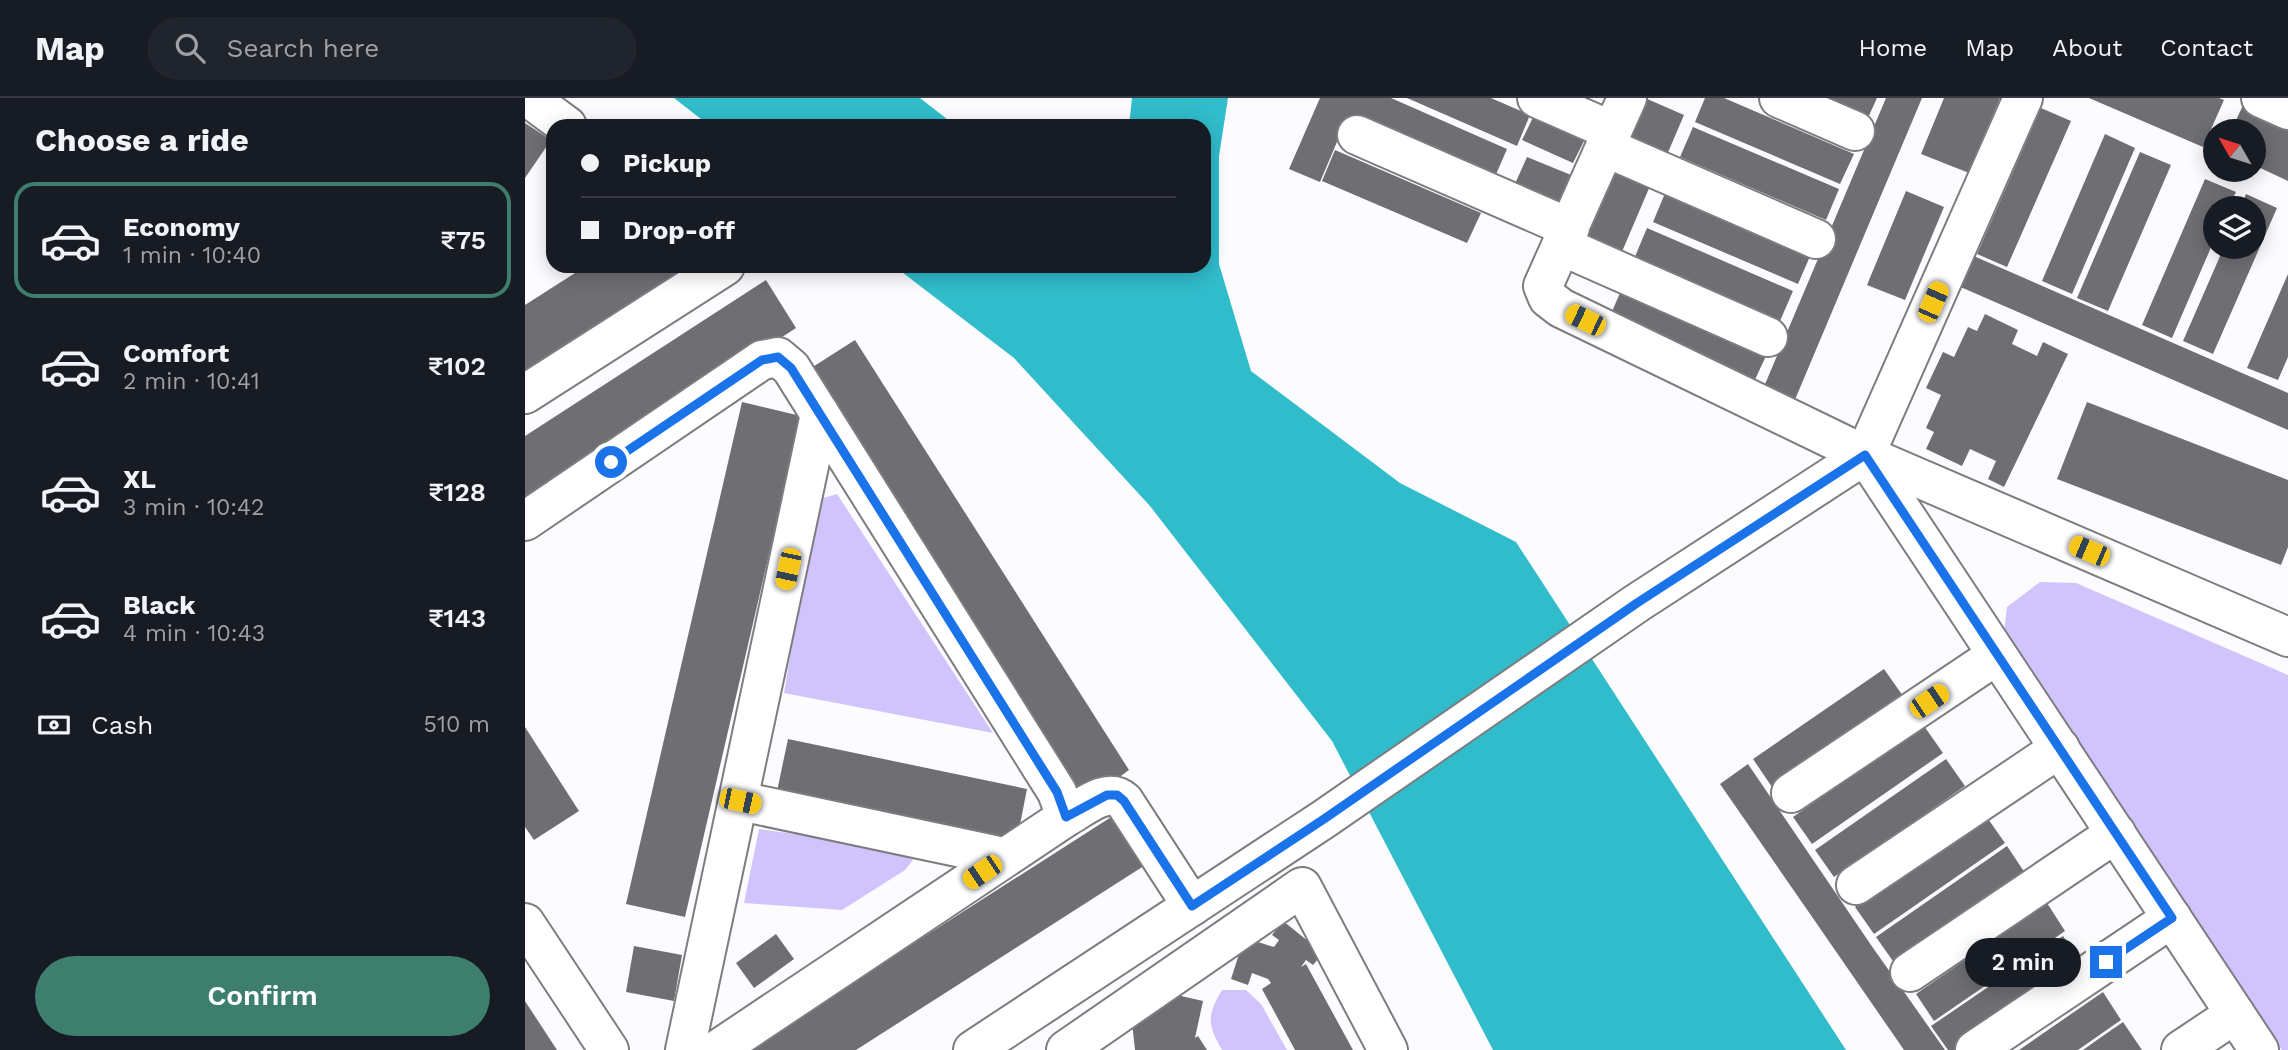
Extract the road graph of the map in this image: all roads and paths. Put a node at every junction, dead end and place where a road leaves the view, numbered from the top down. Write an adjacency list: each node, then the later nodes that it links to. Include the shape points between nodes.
1 (529, 98): 7 (street)
2 (1537, 98): 8 (street)
3 (1779, 98): 9 (street)
4 (2024, 98): 17 (street)
5 (2261, 98): 6 (street)
6 (2288, 110)
7 (558, 119)
8 (1615, 125): 11 (street); 12 (street)
9 (1855, 131)
10 (1357, 135): 11 (street)
11 (1566, 237): 14 (street); 17 (street, via 1543,286 1548,298 1561,308)
12 (1816, 239)
13 (714, 273): 15 (street)
14 (1768, 337)
15 (525, 394)
16 (820, 414): 18 (street, via 791,368 778,357 762,360); 23 (street); 24 (street, via 1057,792)
17 (1865, 455): 19 (street); 20 (street); 28 (street, via 1637,603)
18 (525, 521)
19 (2288, 637)
20 (1997, 655): 21 (street); 22 (street)
21 (2060, 748): 25 (street); 27 (street)
22 (1791, 793)
23 (740, 801): 26 (street); 36 (street)
24 (1066, 817): 26 (street); 28 (street, via 1107,795 1117,795)
25 (2116, 834): 29 (street); 31 (street)
26 (1004, 858): 37 (street)
27 (1856, 885)
28 (1192, 906): 32 (street)
29 (2172, 918): 33 (street); 41 (street)
30 (525, 923): 35 (street)
31 (1910, 972)
32 (1078, 981): 34 (street); 38 (street)
33 (2235, 1014): 42 (street); 43 (street)
34 (1116, 1036): 39 (street); 40 (street, via 1302,887)
35 (609, 1050)
36 (685, 1050)
37 (717, 1050)
38 (973, 1050)
39 (1066, 1050)
40 (1388, 1050)
41 (1975, 1050)
42 (2181, 1050)
43 (2259, 1050)

